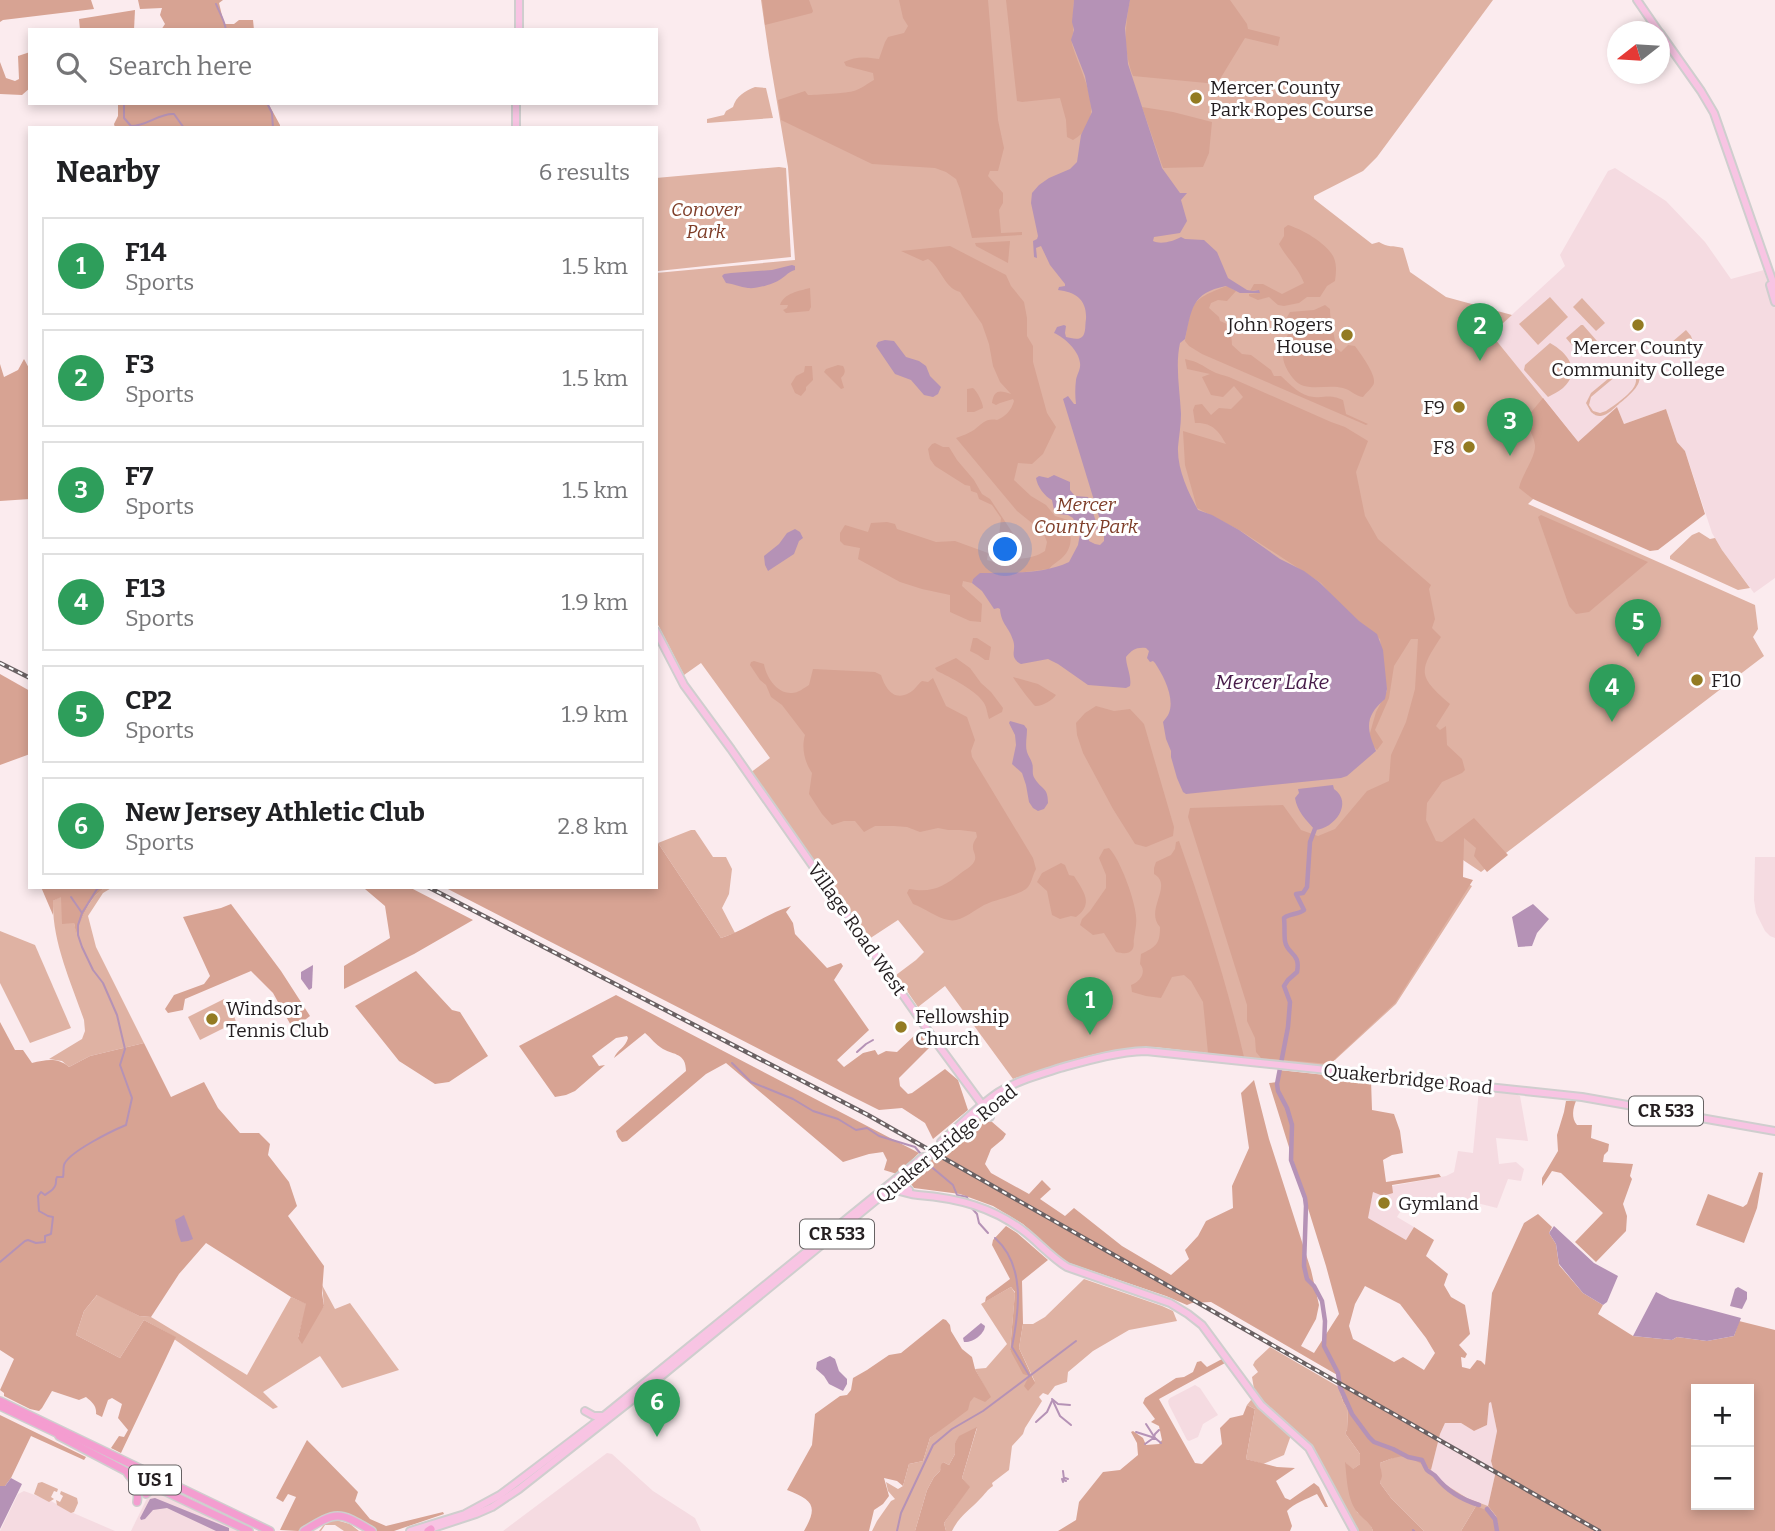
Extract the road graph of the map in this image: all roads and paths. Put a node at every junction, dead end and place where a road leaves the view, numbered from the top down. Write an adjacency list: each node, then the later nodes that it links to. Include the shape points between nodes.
1 (517, 0): 4 (main road)
2 (1637, 0): 3 (main road)
3 (1651, 21)
4 (517, 28)
5 (1670, 48): 8 (main road, via 1714,114)
6 (517, 105): 7 (main road)
7 (517, 126)
8 (1761, 249): 9 (main road); 10 (main road)
9 (1775, 288)
10 (1775, 302)
11 (658, 628): 13 (main road, Village Road West, via 680,673)
12 (658, 635): 13 (main road, Village Road West, via 684,685)
13 (732, 749): 15 (main road, Village Road West)
14 (1042, 1074): 15 (main road, Quaker Bridge Road / CR 533, via 1008,1087); 18 (main road, Quakerbridge Road / CR 533, via 1099,1057 1161,1052 1579,1097)
15 (984, 1106): 16 (main road, Quaker Bridge Road / CR 533); 19 (main road, Quaker Bridge Road / CR 533)
16 (976, 1115): 17 (main road); 19 (main road, Quaker Bridge Road / CR 533)
17 (990, 1117)
18 (1775, 1131)
19 (942, 1143): 20 (main road, Quaker Bridge Road / CR 533, bridge)
20 (924, 1158): 21 (main road, Quaker Bridge Road / CR 533); 30 (main road, Quaker Bridge Road / CR 533)
21 (906, 1175): 22 (main road); 23 (main road, Quaker Bridge Road / CR 533)
22 (905, 1189): 23 (main road); 47 (main road, via 981,1207 1017,1226 1067,1267 1163,1301 1195,1319 1266,1410 1309,1448)
23 (886, 1192): 24 (main road, Quaker Bridge Road / CR 533)
24 (822, 1245): 25 (main road); 27 (main road, Quaker Bridge Road / CR 533)
25 (834, 1245)
26 (778, 1289): 27 (main road)
27 (766, 1291): 37 (main road, Quaker Bridge Road / CR 533, via 506,1498)
28 (0, 1401): 40 (highway, US 1)
29 (0, 1406): 32 (highway, US 1)
30 (605, 1416): 31 (main road, CR 533); 31 (main road, via 587,1412)
31 (588, 1429): 46 (main road, CR 533, via 494,1500)
32 (50, 1430): 33 (highway); 39 (highway, US 1)
33 (122, 1469): 34 (highway); 36 (highway, via 133,1480)
34 (162, 1490): 35 (highway); 38 (highway)
35 (146, 1494)
36 (137, 1502)
37 (428, 1530)
38 (248, 1531)
39 (260, 1531)
40 (271, 1531): 41 (highway)
41 (279, 1531)
42 (304, 1531): 45 (highway, via 336,1516)
43 (317, 1531): 44 (highway, via 324,1521 335,1518)
44 (360, 1531)
45 (372, 1531)
46 (410, 1531)
47 (1354, 1531)

